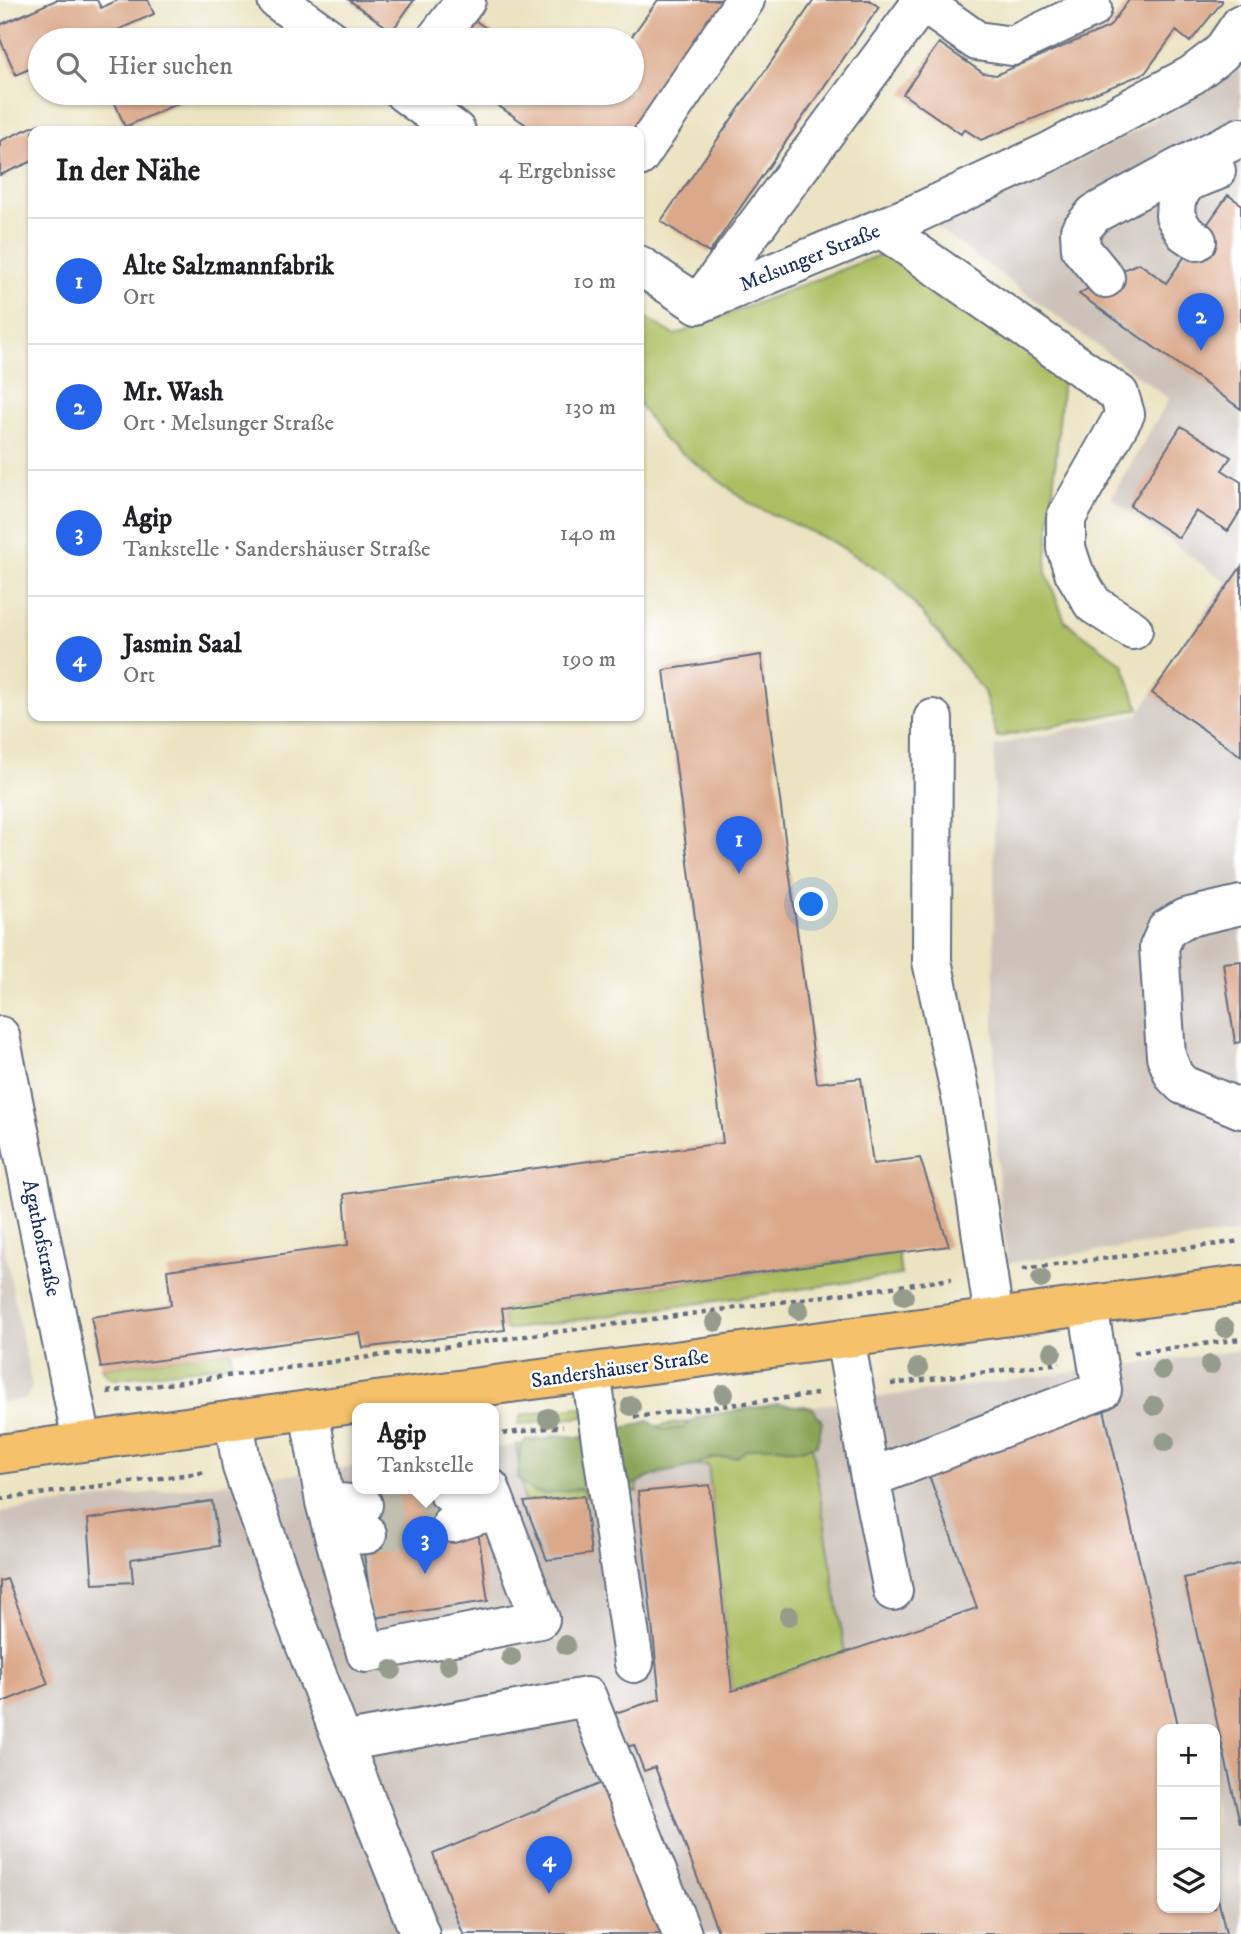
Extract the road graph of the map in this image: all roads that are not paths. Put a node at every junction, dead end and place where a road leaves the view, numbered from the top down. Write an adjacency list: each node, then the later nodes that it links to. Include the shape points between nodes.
1 (277, 0): 7 (street)
2 (466, 0): 8 (street)
3 (745, 0): 12 (street)
4 (921, 1): 5 (street, Melsunger Straße, via 977,41 1012,46); 18 (street, Melsunger Straße)
5 (1092, 8)
6 (1241, 24): 14 (street, Melsunger Straße, via 1221,53 1171,87 1051,151)
7 (316, 28)
8 (444, 28)
9 (420, 105): 10 (street)
10 (449, 126)
11 (1241, 137): 17 (street, via 1094,214 1080,231 1081,249)
12 (644, 150)
13 (1241, 161): 15 (street, via 1187,182 1176,199 1175,216 1185,233)
14 (881, 228): 18 (street, Melsunger Straße); 19 (street, via 1119,394 1125,414 1066,518 1066,548 1093,604)
15 (1197, 241)
16 (644, 268): 18 (street)
17 (1105, 278)
18 (698, 304)
19 (1133, 630)
20 (933, 719): 26 (street, via 932,961 962,1101)
21 (1241, 905): 23 (street, via 1185,918 1167,929 1158,947 1166,1056 1174,1076 1183,1085)
22 (0, 1036): 34 (street, Agathofstraße)
23 (1241, 1110)
24 (1241, 1285): 25 (main road, Sandershäuser Straße)
25 (1088, 1306): 26 (main road, Sandershäuser Straße); 36 (street, via 1102,1390)
26 (994, 1318): 27 (main road, Sandershäuser Straße)
27 (845, 1338): 28 (main road, Sandershäuser Straße); 36 (street)
28 (591, 1373): 29 (main road, Sandershäuser Straße); 40 (street)
29 (474, 1398): 30 (main road, Sandershäuser Straße)
30 (405, 1403)
31 (352, 1407): 32 (main road, Sandershäuser Straße)
32 (309, 1410): 33 (main road, Sandershäuser Straße); 37 (street, via 347,1519 366,1653 540,1619)
33 (234, 1420): 34 (main road, Sandershäuser Straße); 41 (street, via 242,1467)
34 (82, 1441): 35 (main road, Sandershäuser Straße)
35 (0, 1454)
36 (870, 1478): 39 (street)
37 (494, 1498): 38 (street)
38 (453, 1501)
39 (893, 1591)
40 (634, 1663)
41 (343, 1742): 42 (street); 43 (street, via 587,1697)
42 (419, 1934)
43 (682, 1934)

